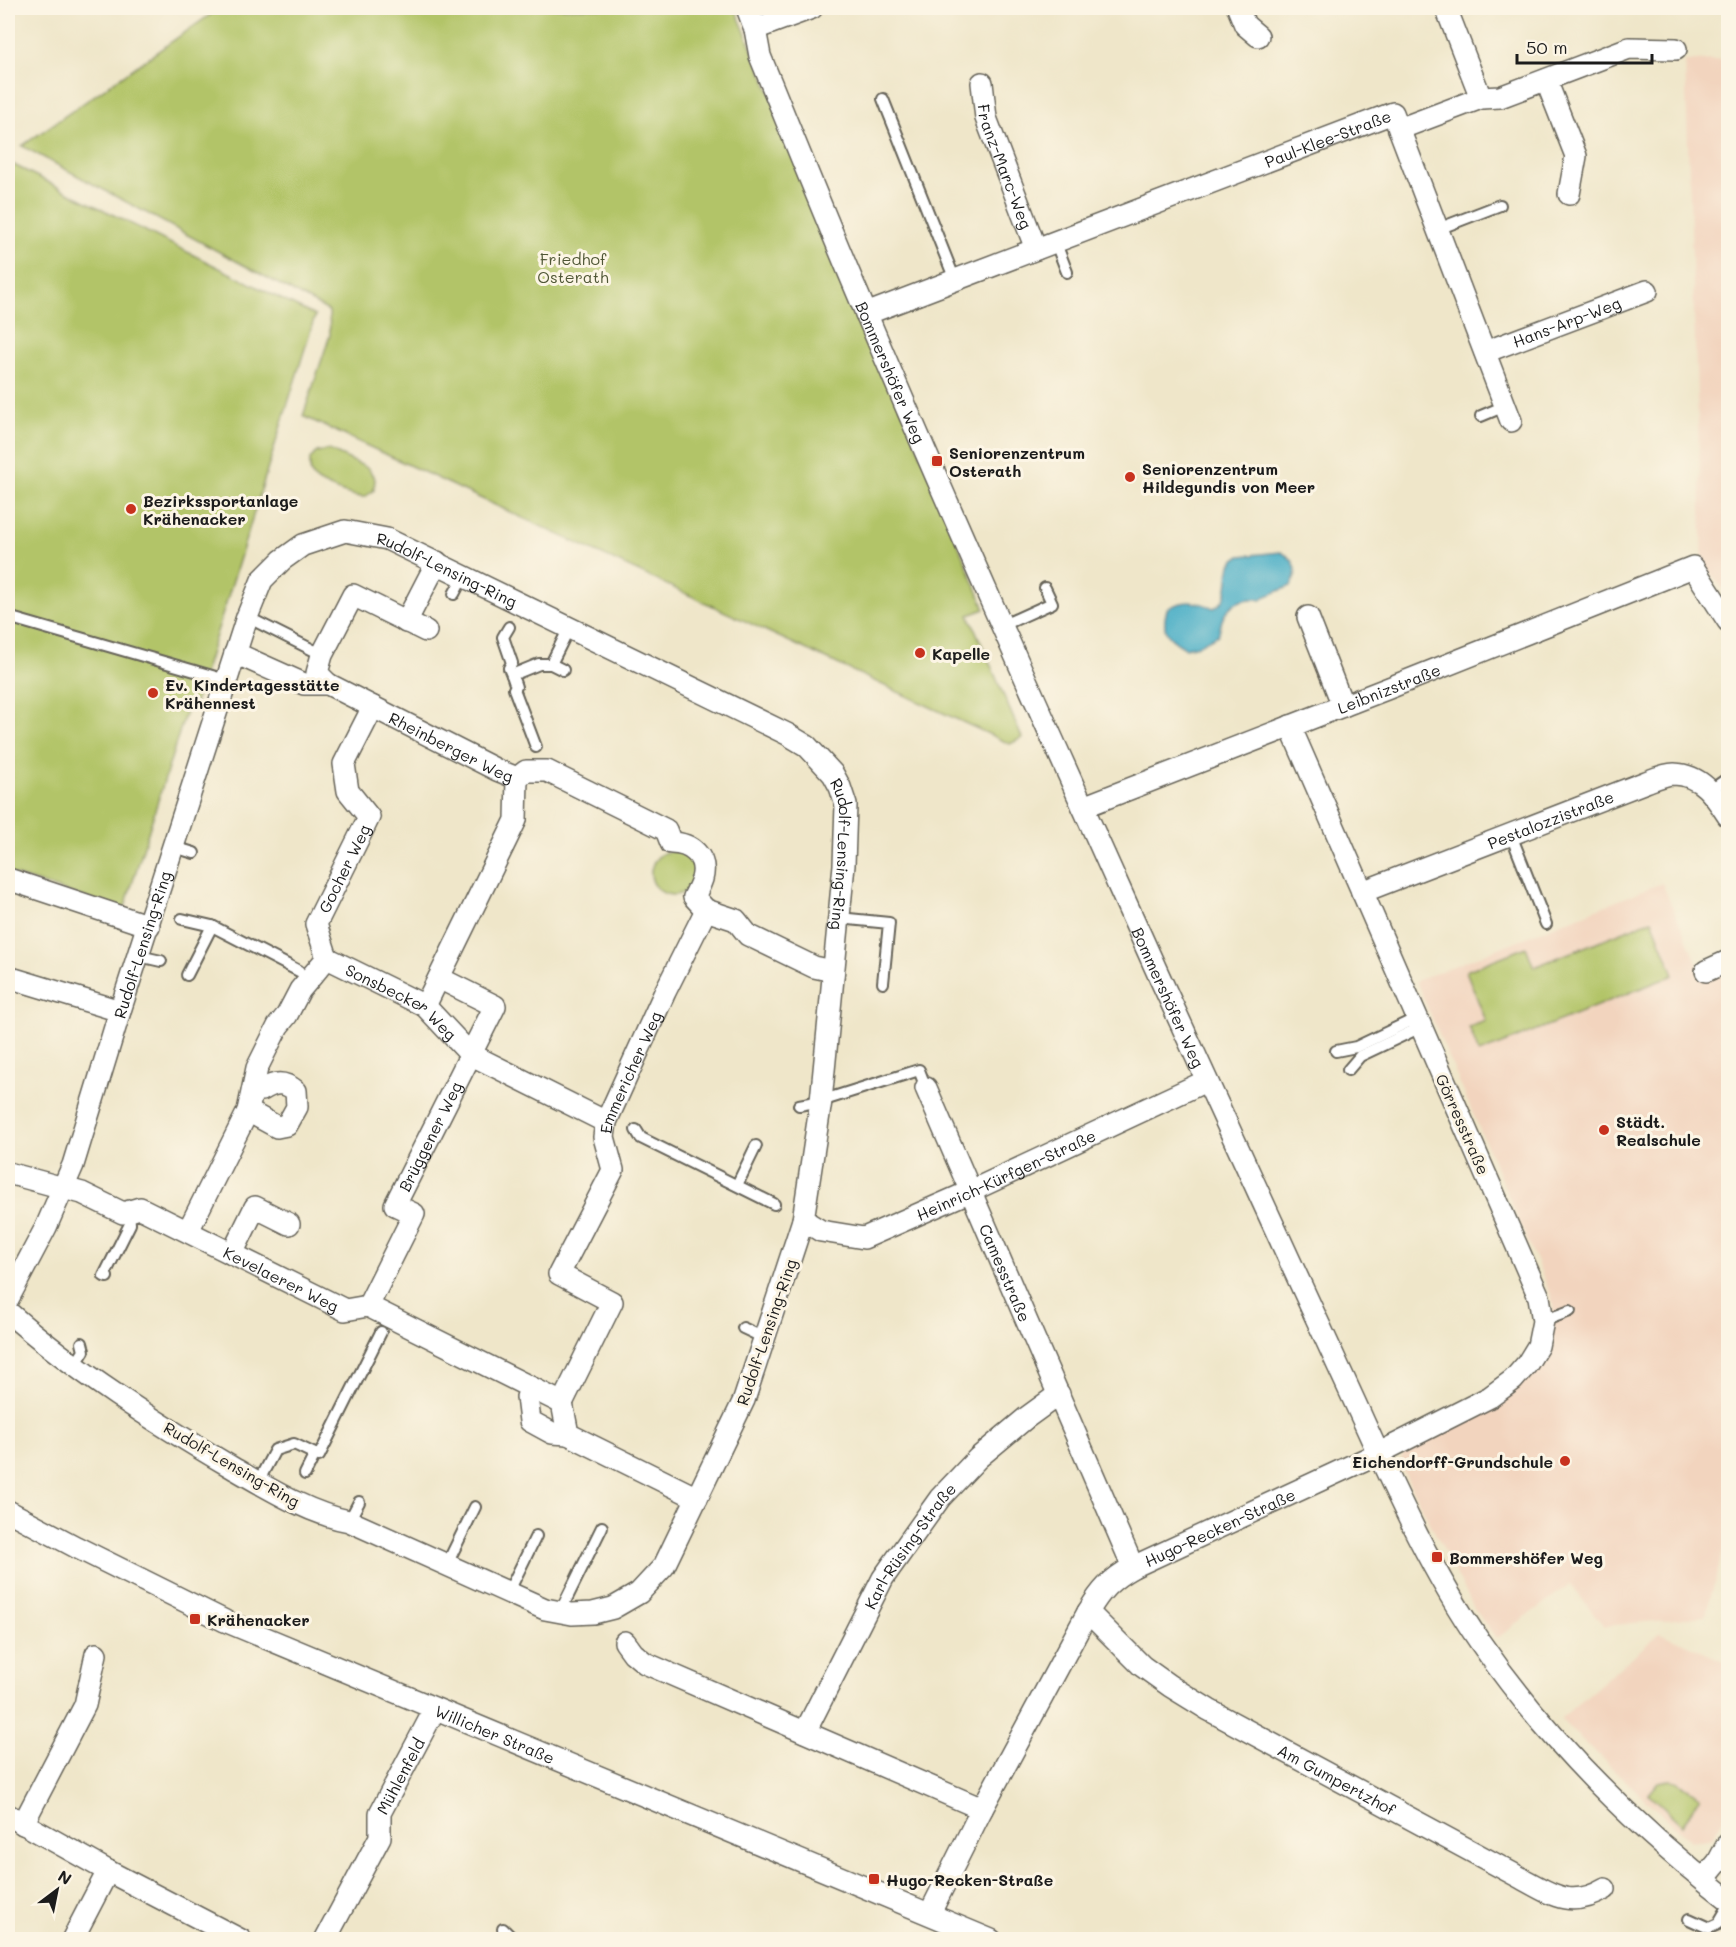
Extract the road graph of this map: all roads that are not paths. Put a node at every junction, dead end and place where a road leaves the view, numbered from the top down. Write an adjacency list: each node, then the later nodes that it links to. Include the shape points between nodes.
1 (747, 8): 5 (street, Bommershöfer Weg)
2 (812, 8): 5 (street)
3 (1238, 8): 6 (street, via 1245,26)
4 (1446, 8): 10 (street)
5 (755, 29): 20 (street, Bommershöfer Weg, via 760,56)
6 (1258, 36)
7 (1676, 49): 8 (street, via 1629,48)
8 (1546, 80): 10 (street, via 1500,97); 13 (street, via 1576,156)
9 (982, 82): 16 (street, Franz-Marc-Weg, via 986,118)
10 (1481, 98): 12 (street)
11 (883, 99): 18 (lane)
12 (1399, 129): 15 (street, Paul-Klee-Straße); 16 (street, Paul-Klee-Straße, via 1393,113)
13 (1569, 194)
14 (1500, 205): 15 (lane)
15 (1438, 230): 21 (street, Paul-Klee-Straße)
16 (1046, 245): 17 (lane); 18 (street, Paul-Klee-Straße)
17 (1067, 272)
18 (955, 280): 20 (street, Paul-Klee-Straße)
19 (1647, 291): 21 (street, Hans-Arp-Weg)
20 (866, 314): 33 (street, Bommershöfer Weg)
21 (1485, 352): 22 (street, Paul-Klee-Straße)
22 (1508, 413): 23 (lane)
23 (1481, 416)
24 (437, 562): 25 (street, Rudolf-Lensing-Ring); 30 (street, Rudolf-Lensing-Ring, via 387,539 345,531 303,545 282,560 262,580); 32 (street)
25 (464, 575): 27 (lane); 35 (street, Rudolf-Lensing-Ring)
26 (1045, 588): 33 (lane, via 1052,603)
27 (454, 594)
28 (8, 617): 42 (lane)
29 (1308, 617): 45 (street)
30 (247, 618): 37 (lane); 38 (street, Rudolf-Lensing-Ring)
31 (1728, 621): 45 (street, Leibnizstraße, via 1693,567)
32 (406, 622): 36 (street); 43 (street, via 353,595 322,655 317,673)
33 (1001, 626): 51 (street, Bommershöfer Weg)
34 (509, 627): 41 (lane, via 503,637)
35 (569, 627): 39 (lane); 57 (street, Rudolf-Lensing-Ring, via 787,734 807,746 833,774 846,805)
36 (426, 631)
37 (315, 651)
38 (235, 653): 42 (street, Rudolf-Lensing-Ring); 43 (street, Rheinberger Weg, via 304,684)
39 (551, 664): 40 (lane); 41 (lane, via 539,664)
40 (563, 670)
41 (512, 675): 47 (lane)
42 (226, 681): 60 (street, Rudolf-Lensing-Ring, via 184,850)
43 (328, 684): 44 (street, Rheinberger Weg)
44 (373, 706): 48 (street, Rheinberger Weg); 65 (street, Gocher Weg, via 344,764 348,791 369,818 316,924)
45 (1343, 706): 46 (street, Leibnizstraße)
46 (1290, 726): 51 (street, Leibnizstraße); 55 (street, Görresstraße)
47 (536, 747)
48 (517, 778): 56 (street, Rheinberger Weg, via 526,771 547,771 666,830 671,843 695,850 703,863 703,878 694,897); 69 (street, via 516,820)
49 (1728, 778): 50 (lane)
50 (1711, 790): 52 (street, Pestalozzistraße); 53 (street, Pestalozzistraße, via 1697,779 1673,774)
51 (1083, 807): 78 (street, Bommershöfer Weg)
52 (1728, 816)
53 (1511, 835): 55 (street, Pestalozzistraße); 59 (lane)
54 (8, 879): 60 (street)
55 (1362, 892): 74 (street, Görresstraße)
56 (706, 910): 66 (street, via 736,920 748,935 814,967); 84 (street, Emmericher Weg)
57 (839, 918): 66 (street, Rudolf-Lensing-Ring); 70 (lane, via 889,923)
58 (183, 919): 61 (lane)
59 (1546, 924)
60 (149, 926): 62 (street, Rudolf-Lensing-Ring)
61 (212, 926): 65 (lane); 68 (lane)
62 (139, 956): 63 (lane); 73 (street, Rudolf-Lensing-Ring)
63 (161, 962)
64 (1728, 962): 67 (street)
65 (313, 966): 72 (street, Sonsbecker Weg); 79 (street, via 257,1068)
66 (833, 971): 81 (street, Rudolf-Lensing-Ring)
67 (1706, 971)
68 (187, 975)
69 (439, 978): 72 (street); 76 (street, Sonsbecker Weg, via 495,1006)
70 (883, 983)
71 (9, 984): 73 (street)
72 (425, 1006): 76 (street, Sonsbecker Weg)
73 (120, 1011): 89 (street, Rudolf-Lensing-Ring)
74 (1419, 1023): 75 (lane); 77 (lane, via 1360,1056); 102 (street, Görresstraße, via 1539,1298)
75 (1336, 1051)
76 (470, 1054): 84 (street, Sonsbecker Weg); 99 (street, Brüggener Weg, via 395,1205 414,1214)
77 (1348, 1070)
78 (1206, 1081): 90 (street, Heinrich-Kürfgen-Straße); 112 (street, Bommershöfer Weg)
79 (254, 1088): 83 (street); 83 (street, via 262,1090 283,1083 296,1091 297,1107 287,1125 277,1127)
80 (926, 1088): 81 (lane, Camesstraße, via 919,1071); 90 (street, Camesstraße)
81 (821, 1101): 82 (lane); 93 (street, Rudolf-Lensing-Ring)
82 (799, 1105)
83 (248, 1111): 95 (street)
84 (606, 1122): 110 (street, Emmericher Weg, via 604,1137 613,1170 560,1274 612,1302)
85 (636, 1130): 88 (lane, via 641,1137)
86 (756, 1146): 88 (lane)
87 (8, 1173): 89 (street, Kevelaerer Weg)
88 (737, 1185): 91 (lane)
89 (63, 1189): 92 (street, Kevelaerer Weg, via 82,1193 123,1213); 98 (street, Rudolf-Lensing-Ring)
90 (971, 1191): 93 (street, Heinrich-Kürfgen-Straße, via 864,1238 820,1232); 109 (street, Camesstraße)
91 (774, 1204)
92 (129, 1211): 95 (street, Kevelaerer Weg, via 140,1208); 97 (lane, via 130,1224 104,1276)
93 (803, 1220): 105 (street, Rudolf-Lensing-Ring)
94 (289, 1224): 96 (street, via 255,1207)
95 (188, 1231): 96 (street, Kevelaerer Weg)
96 (232, 1254): 99 (street, Kevelaerer Weg, via 345,1310)
97 (107, 1277)
98 (8, 1299)
99 (368, 1306): 108 (street, Kevelaerer Weg)
100 (1570, 1311): 102 (lane)
101 (8, 1312): 107 (street, Rudolf-Lensing-Ring)
102 (1543, 1321): 112 (street, Görresstraße, via 1538,1346 1513,1380 1490,1397)
103 (743, 1328): 105 (lane)
104 (381, 1332): 113 (lane, via 319,1456)
105 (764, 1338): 116 (street, Rudolf-Lensing-Ring, via 744,1400)
106 (82, 1343): 107 (lane, via 84,1351)
107 (75, 1365): 115 (street, Rudolf-Lensing-Ring, via 139,1410)
108 (532, 1388): 110 (street, Kevelaerer Weg); 111 (street, via 527,1397 530,1421 552,1433)
109 (1059, 1394): 124 (street, Camesstraße); 131 (street, Karl-Rüsing-Straße, via 978,1458 940,1498 883,1578 815,1701)
110 (562, 1403): 111 (street)
111 (568, 1434): 116 (street)
112 (1379, 1453): 124 (street, Hugo-Recken-Straße); 136 (street, Bommershöfer Weg, via 1423,1548 1504,1675 1599,1786)
113 (315, 1454): 114 (lane); 115 (lane, via 294,1443 274,1447)
114 (305, 1474)
115 (258, 1482): 120 (street, Rudolf-Lensing-Ring, via 332,1518)
116 (697, 1498): 126 (street, Rudolf-Lensing-Ring, via 664,1566 639,1593 613,1608 593,1613)
117 (358, 1502): 120 (lane)
118 (475, 1507): 123 (lane)
119 (8, 1511): 130 (street, Willicher Straße, via 225,1621)
120 (349, 1521): 123 (street, Rudolf-Lensing-Ring)
121 (602, 1527): 126 (lane)
122 (536, 1536): 125 (lane)
123 (446, 1566): 125 (street, Rudolf-Lensing-Ring)
124 (1133, 1567): 127 (street, Hugo-Recken-Straße, via 1104,1586)
125 (507, 1593): 126 (street, Rudolf-Lensing-Ring)
126 (560, 1612)
127 (1088, 1612): 132 (street, Hugo-Recken-Straße); 137 (street, Am Gumpertzhof, via 1142,1666 1170,1686 1511,1873 1556,1897 1583,1899)
128 (625, 1642): 131 (street, via 645,1663)
129 (96, 1654): 133 (street, via 85,1705)
130 (435, 1709): 140 (street, Willicher Straße); 145 (street, Mühlenfeld, via 380,1813 380,1837)
131 (805, 1732): 132 (street)
132 (982, 1809): 140 (street, Hugo-Recken-Straße)
133 (15, 1820): 135 (street)
134 (1728, 1843): 136 (street)
135 (108, 1870): 143 (street); 144 (street)
136 (1704, 1879): 138 (street, Bommershöfer Weg)
137 (1605, 1889)
138 (1728, 1899)
139 (1728, 1907): 141 (lane, via 1718,1924 1709,1928)
140 (930, 1913): 147 (street, Willicher Straße)
141 (1689, 1919)
142 (504, 1929): 146 (lane)
143 (72, 1940)
144 (241, 1940)
145 (325, 1940)
146 (514, 1940)
147 (990, 1940)

